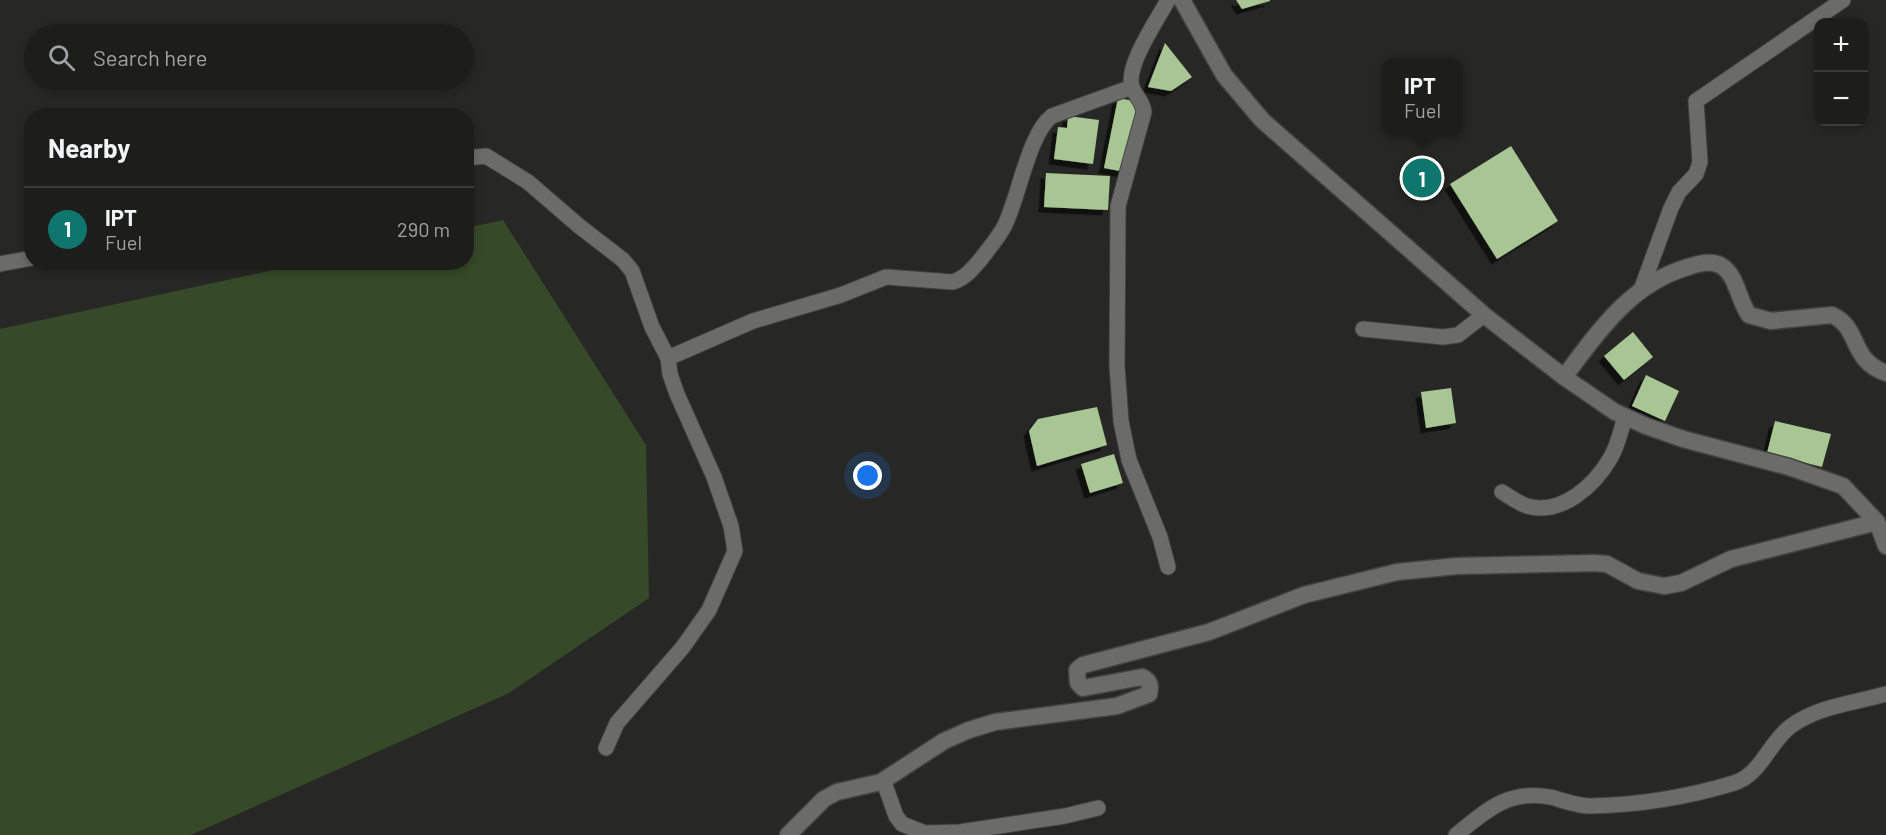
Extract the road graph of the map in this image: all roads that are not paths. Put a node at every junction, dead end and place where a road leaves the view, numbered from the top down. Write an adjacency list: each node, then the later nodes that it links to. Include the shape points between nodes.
1 (1168, 0): 6 (street, via 1136,62)
2 (1182, 0): 5 (street)
3 (1190, 0): 5 (street)
4 (1843, 0): 10 (street, via 1695,101 1700,162 1696,174 1679,192 1671,208)
5 (1196, 27): 11 (street, via 1224,75 1262,120)
6 (1132, 87): 13 (street, via 1053,116 1044,123 1037,132 1004,227 972,271 961,279 953,282 886,277 753,321); 20 (street, via 1144,112 1118,206 1117,366 1121,421 1128,460 1160,537)
7 (474, 157): 13 (street, via 486,156 511,170 623,260 632,271)
8 (24, 260): 9 (street)
9 (0, 264)
10 (1641, 290): 14 (street, via 1676,271 1699,264 1720,265 1730,274 1749,315 1771,321 1832,315 1844,323 1864,360); 15 (street, via 1609,318)
11 (1484, 315): 12 (street, via 1458,335 1443,338); 15 (street)
12 (1364, 329)
13 (668, 358): 22 (street, via 677,394 714,477 735,551 709,610 617,723)
14 (1886, 373)
15 (1564, 377): 16 (street)
16 (1625, 417): 17 (street, via 1612,456 1583,492 1554,505 1537,507 1517,502); 18 (street, via 1683,439 1844,486)
17 (1502, 492)
18 (1877, 522): 19 (street); 23 (street, via 1731,559 1681,583 1664,586 1638,581 1607,564 1568,563 1429,568 1304,595 1209,632 1089,662 1077,670 1078,683 1083,688 1142,677 1151,687 1149,694 1140,699 1099,710 995,722 969,730 944,741)
19 (1886, 546)
20 (1168, 567)
21 (1886, 694): 26 (street, via 1806,716 1781,734 1755,771 1737,782 1617,805 1586,806 1534,796 1513,799 1492,805)
22 (606, 748)
23 (881, 782): 24 (street, via 902,824 925,833 960,832); 25 (street, via 830,796)
24 (1098, 808)
25 (788, 835)
26 (1456, 835)

